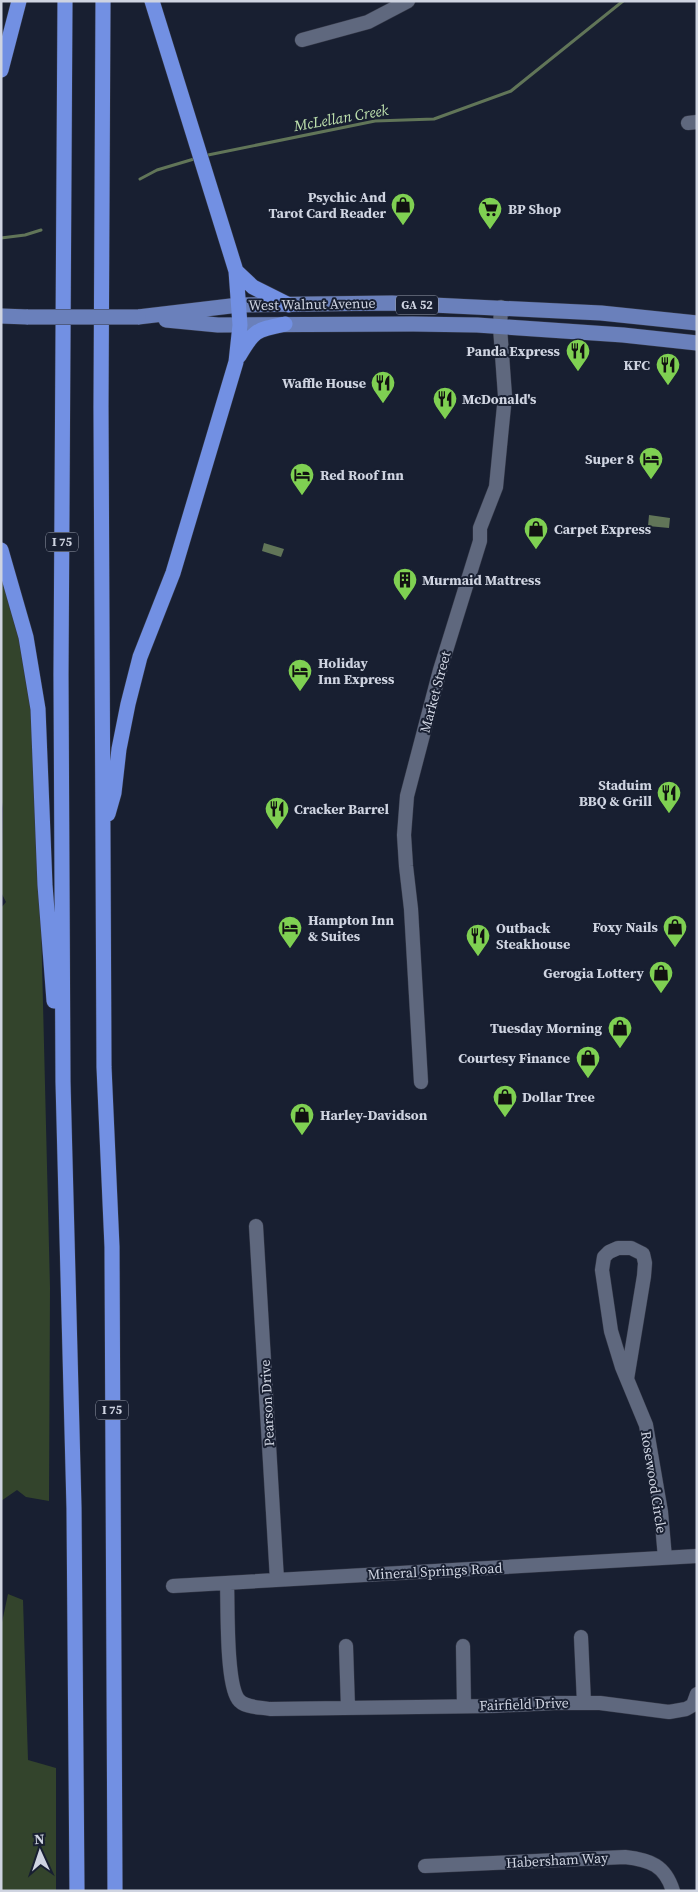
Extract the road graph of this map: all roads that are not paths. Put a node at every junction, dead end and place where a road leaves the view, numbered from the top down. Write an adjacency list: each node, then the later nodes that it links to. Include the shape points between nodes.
1 (19, 1): 7 (highway)
2 (65, 1): 22 (highway, I 75)
3 (103, 1): 21 (highway, I 75)
4 (152, 1): 8 (highway)
5 (408, 1): 6 (street, via 368,22)
6 (302, 40)
7 (1, 70)
8 (236, 271): 9 (highway); 10 (highway, via 253,287)
9 (239, 305): 10 (main road, West Walnut Avenue / GA 52); 13 (main road, West Walnut Avenue / GA 52); 16 (highway)
10 (289, 305): 11 (main road, West Walnut Avenue / GA 52, via 392,303)
11 (501, 307): 14 (main road, West Walnut Avenue / GA 52); 17 (street, Market Street)
12 (1, 316): 13 (main road, West Walnut Avenue / GA 52, bridge)
13 (138, 317): 16 (main road, West Walnut Avenue / GA 52)
14 (697, 323)
15 (285, 324): 16 (main road, West Walnut Avenue / GA 52); 17 (main road, West Walnut Avenue / GA 52); 19 (highway, via 259,330 252,335)
16 (240, 325): 19 (highway)
17 (500, 328): 18 (main road, West Walnut Avenue / GA 52); 23 (street, Market Street, via 504,396 496,487 480,528 480,541 440,670 407,796 404,835)
18 (697, 343)
19 (236, 362): 21 (highway, via 173,573 140,657 119,749 114,793)
20 (1, 550): 22 (highway, via 26,637 38,710 48,938)
21 (103, 830): 40 (highway, I 75, via 104,1067 112,1257)
22 (63, 1082): 39 (highway, I 75, via 75,1528)
23 (421, 1082)
24 (256, 1226): 28 (street, Pearson Drive)
25 (627, 1379): 25 (street, Rosewood Circle, via 611,1331 602,1270 604,1257 618,1248 632,1248 643,1254 645,1263); 27 (street, Rosewood Circle, via 646,1425 661,1512)
26 (697, 1556): 27 (street, Mineral Springs Road)
27 (664, 1558): 28 (street, Mineral Springs Road)
28 (277, 1580): 29 (street, Mineral Springs Road)
29 (227, 1583): 30 (street, Mineral Springs Road); 37 (street, Fairfield Drive, via 230,1675 238,1699 248,1706 270,1709)
30 (173, 1586)
31 (581, 1637): 35 (street, Fairfield Drive)
32 (346, 1646): 37 (street)
33 (463, 1646): 36 (street, Fairfield Drive)
34 (697, 1694): 35 (street, Fairfield Drive, via 693,1705 669,1712)
35 (584, 1703): 36 (street, Fairfield Drive)
36 (464, 1706): 37 (street, Fairfield Drive)
37 (348, 1708)
38 (425, 1866): 41 (street, Habersham Way, via 625,1857 645,1860 662,1869)
39 (77, 1891)
40 (115, 1891)
41 (673, 1891)

